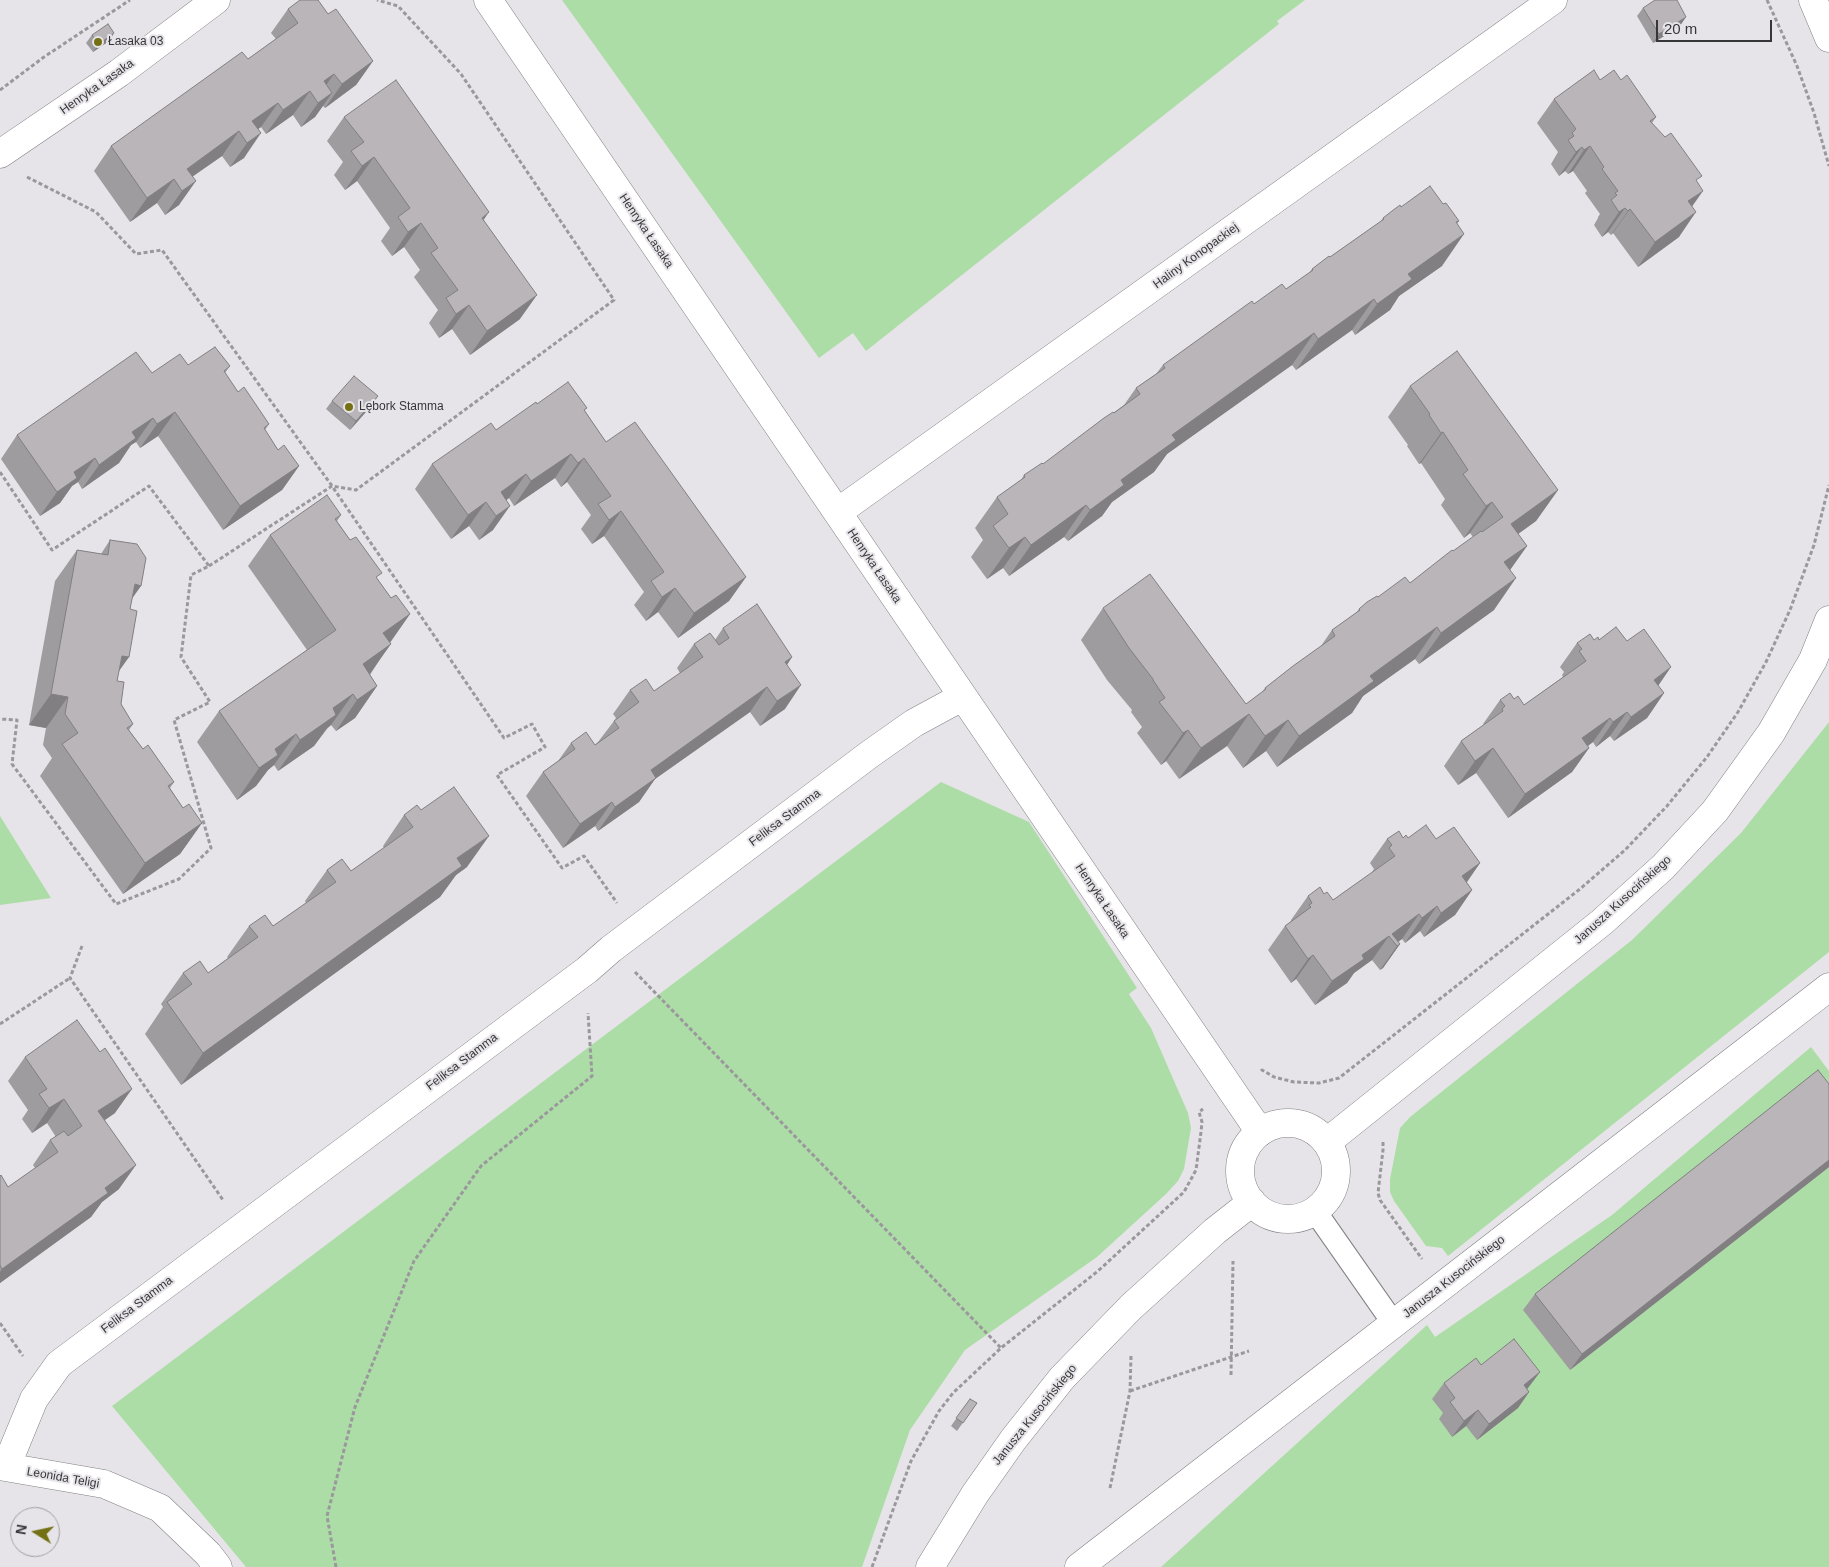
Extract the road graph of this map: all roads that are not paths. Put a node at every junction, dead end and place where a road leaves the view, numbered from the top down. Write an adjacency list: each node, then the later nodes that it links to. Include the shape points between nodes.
1 (216, 0): 6 (street, Henryka Łasaka, via 120,73)
2 (488, 0): 7 (street, Henryka Łasaka)
3 (1553, 0): 7 (street, Haliny Konopackiej)
4 (1813, 0): 5 (street)
5 (1829, 38)
6 (0, 154)
7 (838, 512): 9 (street, Henryka Łasaka)
8 (1829, 620): 12 (street, Janusza Kusocińskiego, via 1813,660 1771,733 1715,811 1662,867 1602,922)
9 (962, 697): 11 (street, Henryka Łasaka); 16 (street, Feliksa Stamma, via 907,728 59,1364 34,1399)
10 (1829, 987): 15 (street, Janusza Kusocińskiego)
11 (1260, 1132): 12 (street, via 1276,1124 1291,1122 1305,1125); 13 (street, via 1250,1140 1240,1172 1243,1188)
12 (1327, 1142): 14 (street, via 1337,1172 1326,1201)
13 (1252, 1202): 14 (street, via 1262,1211 1288,1219); 18 (street, Janusza Kusocińskiego, via 1215,1230 1131,1307 1062,1378 975,1494)
14 (1315, 1211): 15 (lane)
15 (1394, 1324): 19 (street, Janusza Kusocińskiego)
16 (3, 1467): 17 (street, Leonida Teligi, via 104,1484 160,1508)
17 (218, 1567)
18 (930, 1567)
19 (1079, 1567)

